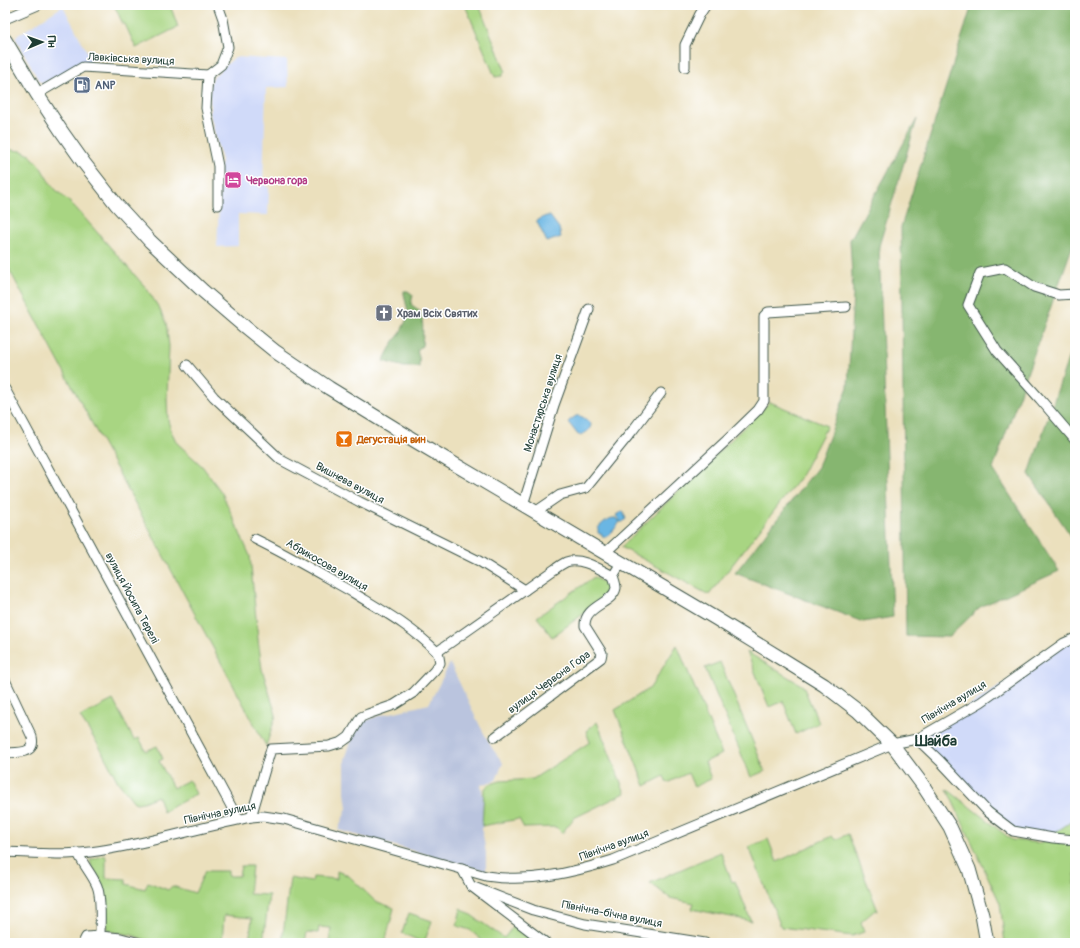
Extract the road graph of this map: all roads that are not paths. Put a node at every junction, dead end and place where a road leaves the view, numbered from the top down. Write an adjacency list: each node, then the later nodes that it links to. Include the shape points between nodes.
1 (38, 5): 4 (street)
2 (218, 5): 7 (street, via 228,47 221,65)
3 (706, 5): 6 (street, via 685,45)
4 (5, 19)
5 (5, 40): 8 (highway)
6 (686, 67)
7 (208, 75): 8 (street, Лавківська вулиця, via 84,67); 9 (street, via 206,108 218,166)
8 (37, 94): 17 (highway, via 84,163 116,204 150,241 245,327 276,352 329,388)
9 (218, 205)
10 (1075, 294): 16 (street, via 1059,295 1034,287 1004,268 980,273 968,305 997,351)
11 (846, 308): 20 (street, via 768,312 764,316 764,401 758,410)
12 (589, 309): 17 (street, Монастирська вулиця, via 556,398)
13 (187, 365): 23 (street, Вишнева вулиця, via 214,397 281,460 480,561)
14 (5, 389): 32 (street, вулиця Йосипа Терелі)
15 (661, 394): 18 (street, via 586,488 560,495)
16 (1075, 440)
17 (523, 505): 18 (highway)
18 (535, 512): 20 (highway)
19 (255, 539): 25 (street, Абрикосова вулиця, via 297,560 387,613 412,629)
20 (604, 553): 21 (highway)
21 (621, 563): 22 (street, вулиця Червона Гора); 29 (highway, via 824,685 858,711)
22 (613, 576): 23 (street, via 592,565 573,561 563,564); 27 (street, вулиця Червона Гора, via 616,588 614,592 595,608 585,622 602,653 601,658)
23 (525, 590): 25 (street)
24 (1075, 638): 28 (street, Північна вулиця, via 1064,643 981,702)
25 (437, 652): 31 (street, via 440,663 413,693 394,706 361,718 349,737 342,742 328,746 271,749)
26 (5, 680): 30 (street, via 33,742 25,751)
27 (495, 737)
28 (917, 739): 29 (street, Північна вулиця); 33 (street, via 988,812 1013,831)
29 (892, 744): 36 (street, Північна вулиця, via 590,868 515,879 486,876); 44 (highway, via 950,827 969,869)
30 (5, 753)
31 (251, 817): 32 (street, Північна вулиця); 36 (street, Північна вулиця, via 284,818)
32 (238, 819): 35 (street, Північна вулиця, via 134,845)
33 (1075, 840)
34 (5, 852): 35 (street, Північна вулиця)
35 (78, 853): 38 (street, via 98,888)
36 (462, 869): 37 (street)
37 (471, 886): 42 (street); 43 (street, Північна-бічна вулиця, via 533,910 585,924)
38 (100, 936): 39 (street); 40 (street, via 86,937)
39 (120, 940): 41 (street)
40 (83, 943)
41 (140, 943)
42 (546, 943)
43 (705, 943)
44 (987, 943)

